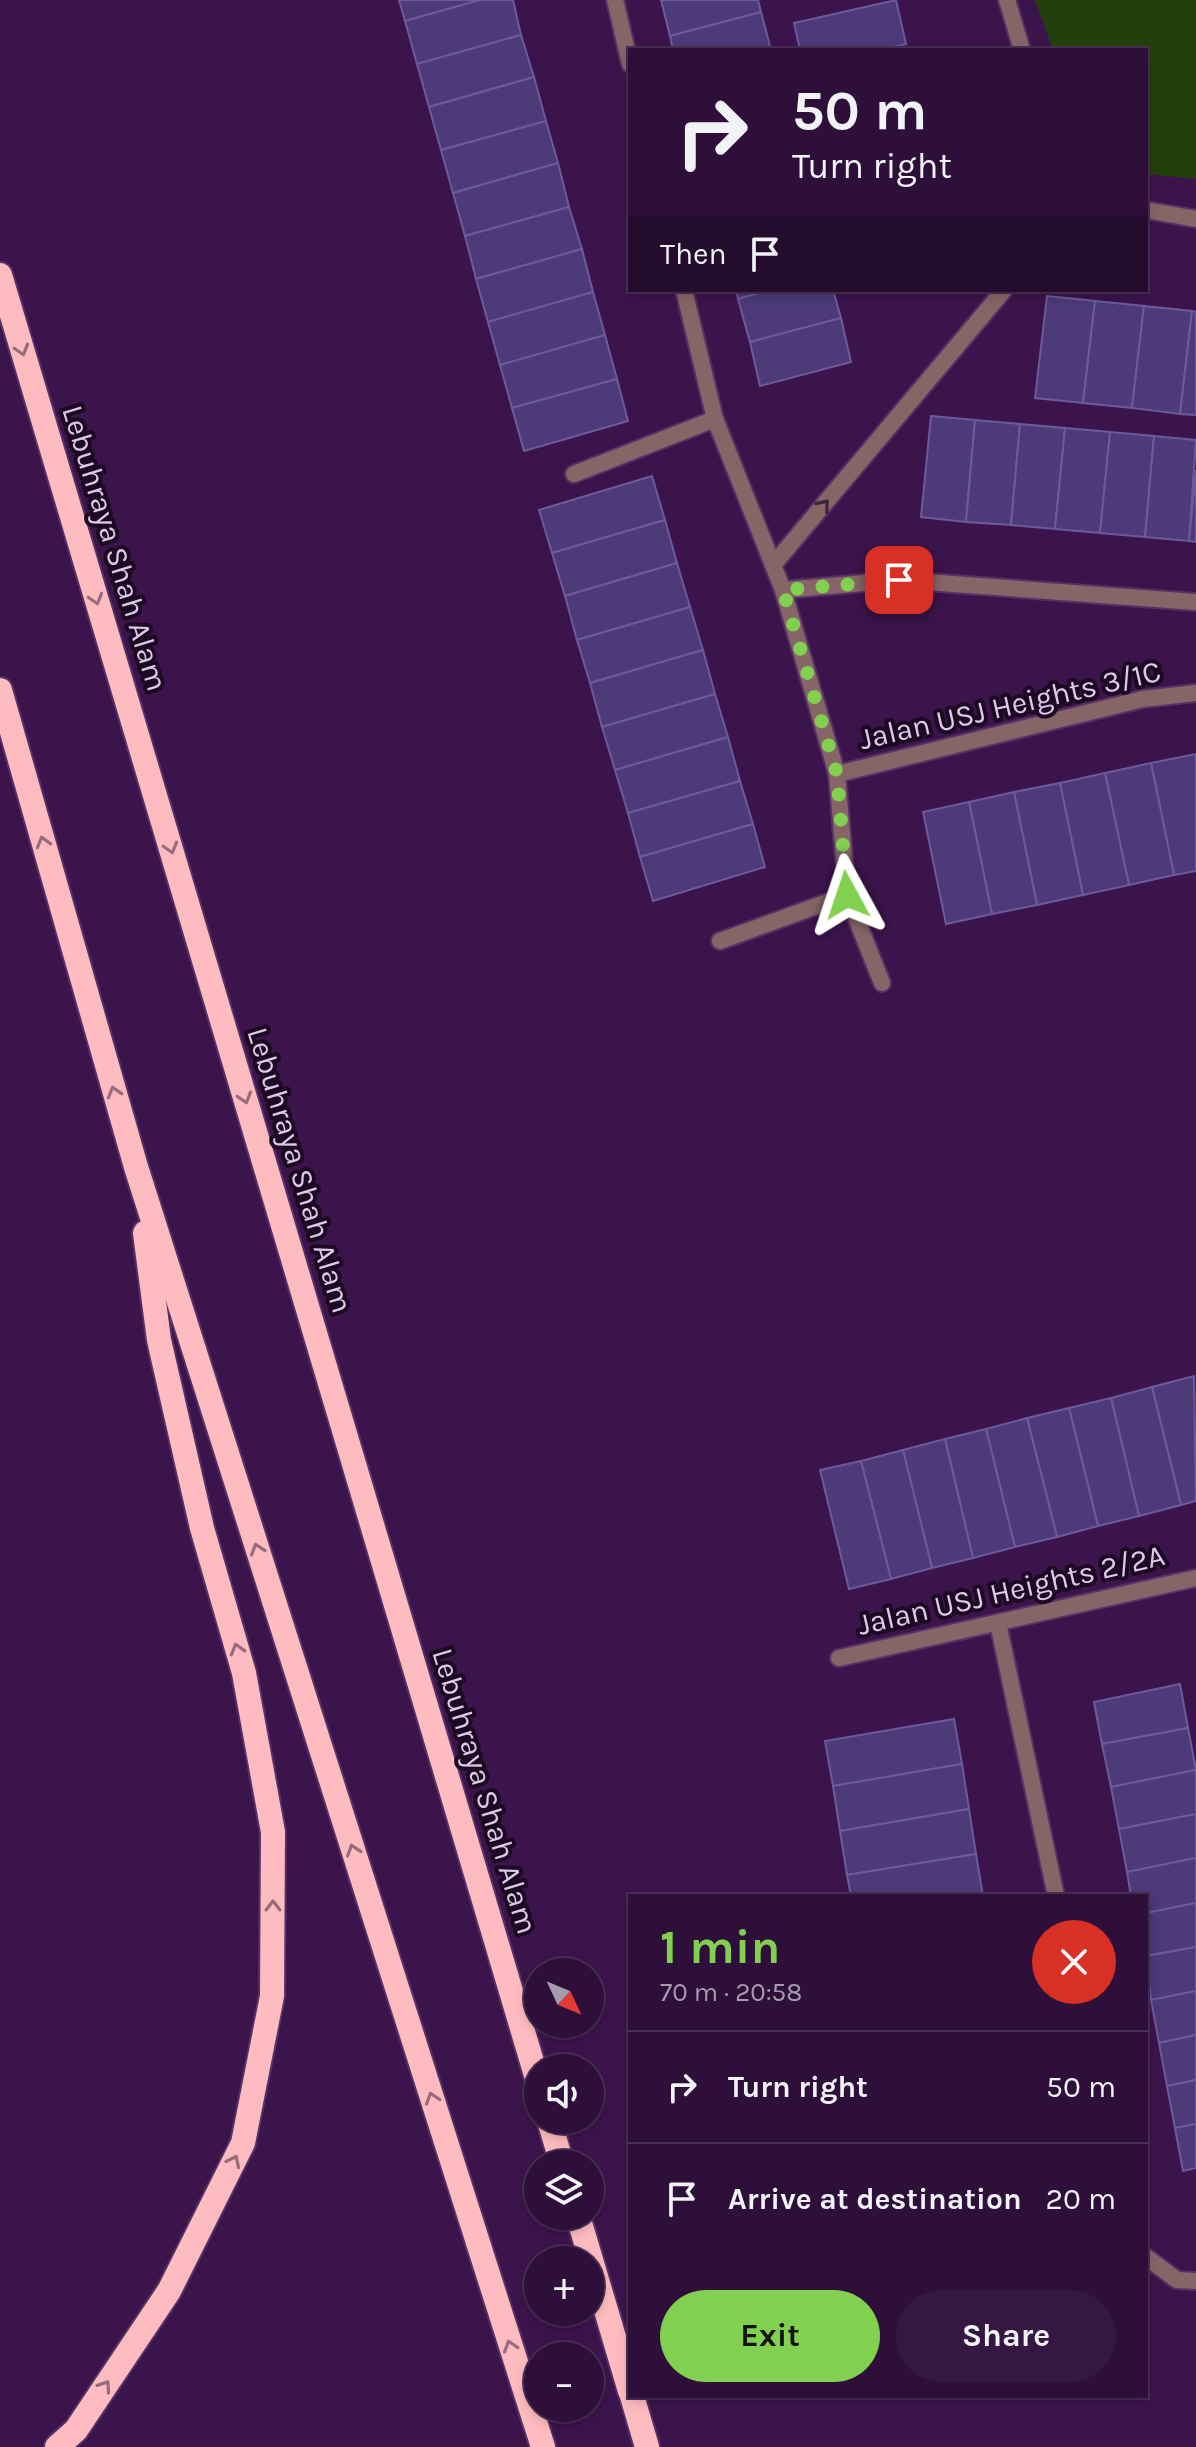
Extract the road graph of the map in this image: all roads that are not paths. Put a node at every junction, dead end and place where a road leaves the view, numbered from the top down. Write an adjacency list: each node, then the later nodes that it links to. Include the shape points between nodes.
1 (615, 0): 4 (street)
2 (1007, 0): 3 (street)
3 (1021, 48)
4 (628, 55)
5 (1148, 210): 6 (street)
6 (1196, 219)
7 (0, 275): 26 (highway, Lebuhraya Shah Alam, one-way to 26)
8 (684, 292): 10 (street)
9 (1002, 292): 12 (street, one-way to 9)
10 (715, 419): 11 (street); 12 (street)
11 (574, 474)
12 (773, 565): 13 (street)
13 (783, 590): 14 (street, via 899,580); 17 (street)
14 (1196, 602)
15 (0, 690): 21 (highway, one-way to 15)
16 (1196, 693): 17 (street, Jalan USJ Heights 3/1C, via 1143,699)
17 (837, 774): 18 (street)
18 (847, 895): 19 (street); 20 (street)
19 (720, 941)
20 (882, 983)
21 (136, 1167): 32 (highway, one-way to 21, via 76,2430 169,2291 243,2143 272,1996 273,1832 244,1673 202,1528 159,1340); 33 (highway, one-way to 21)
22 (1196, 1578): 23 (street, Jalan USJ Heights 2/2A)
23 (998, 1623): 24 (street, Jalan USJ Heights 2/2A); 25 (street)
24 (839, 1658)
25 (1056, 1894)
26 (530, 2054)
27 (582, 2230): 30 (highway)
28 (1148, 2258): 29 (street, via 1177,2280)
29 (1196, 2281)
30 (628, 2383)
31 (632, 2398): 34 (highway)
32 (57, 2447)
33 (543, 2447)
34 (647, 2447)

